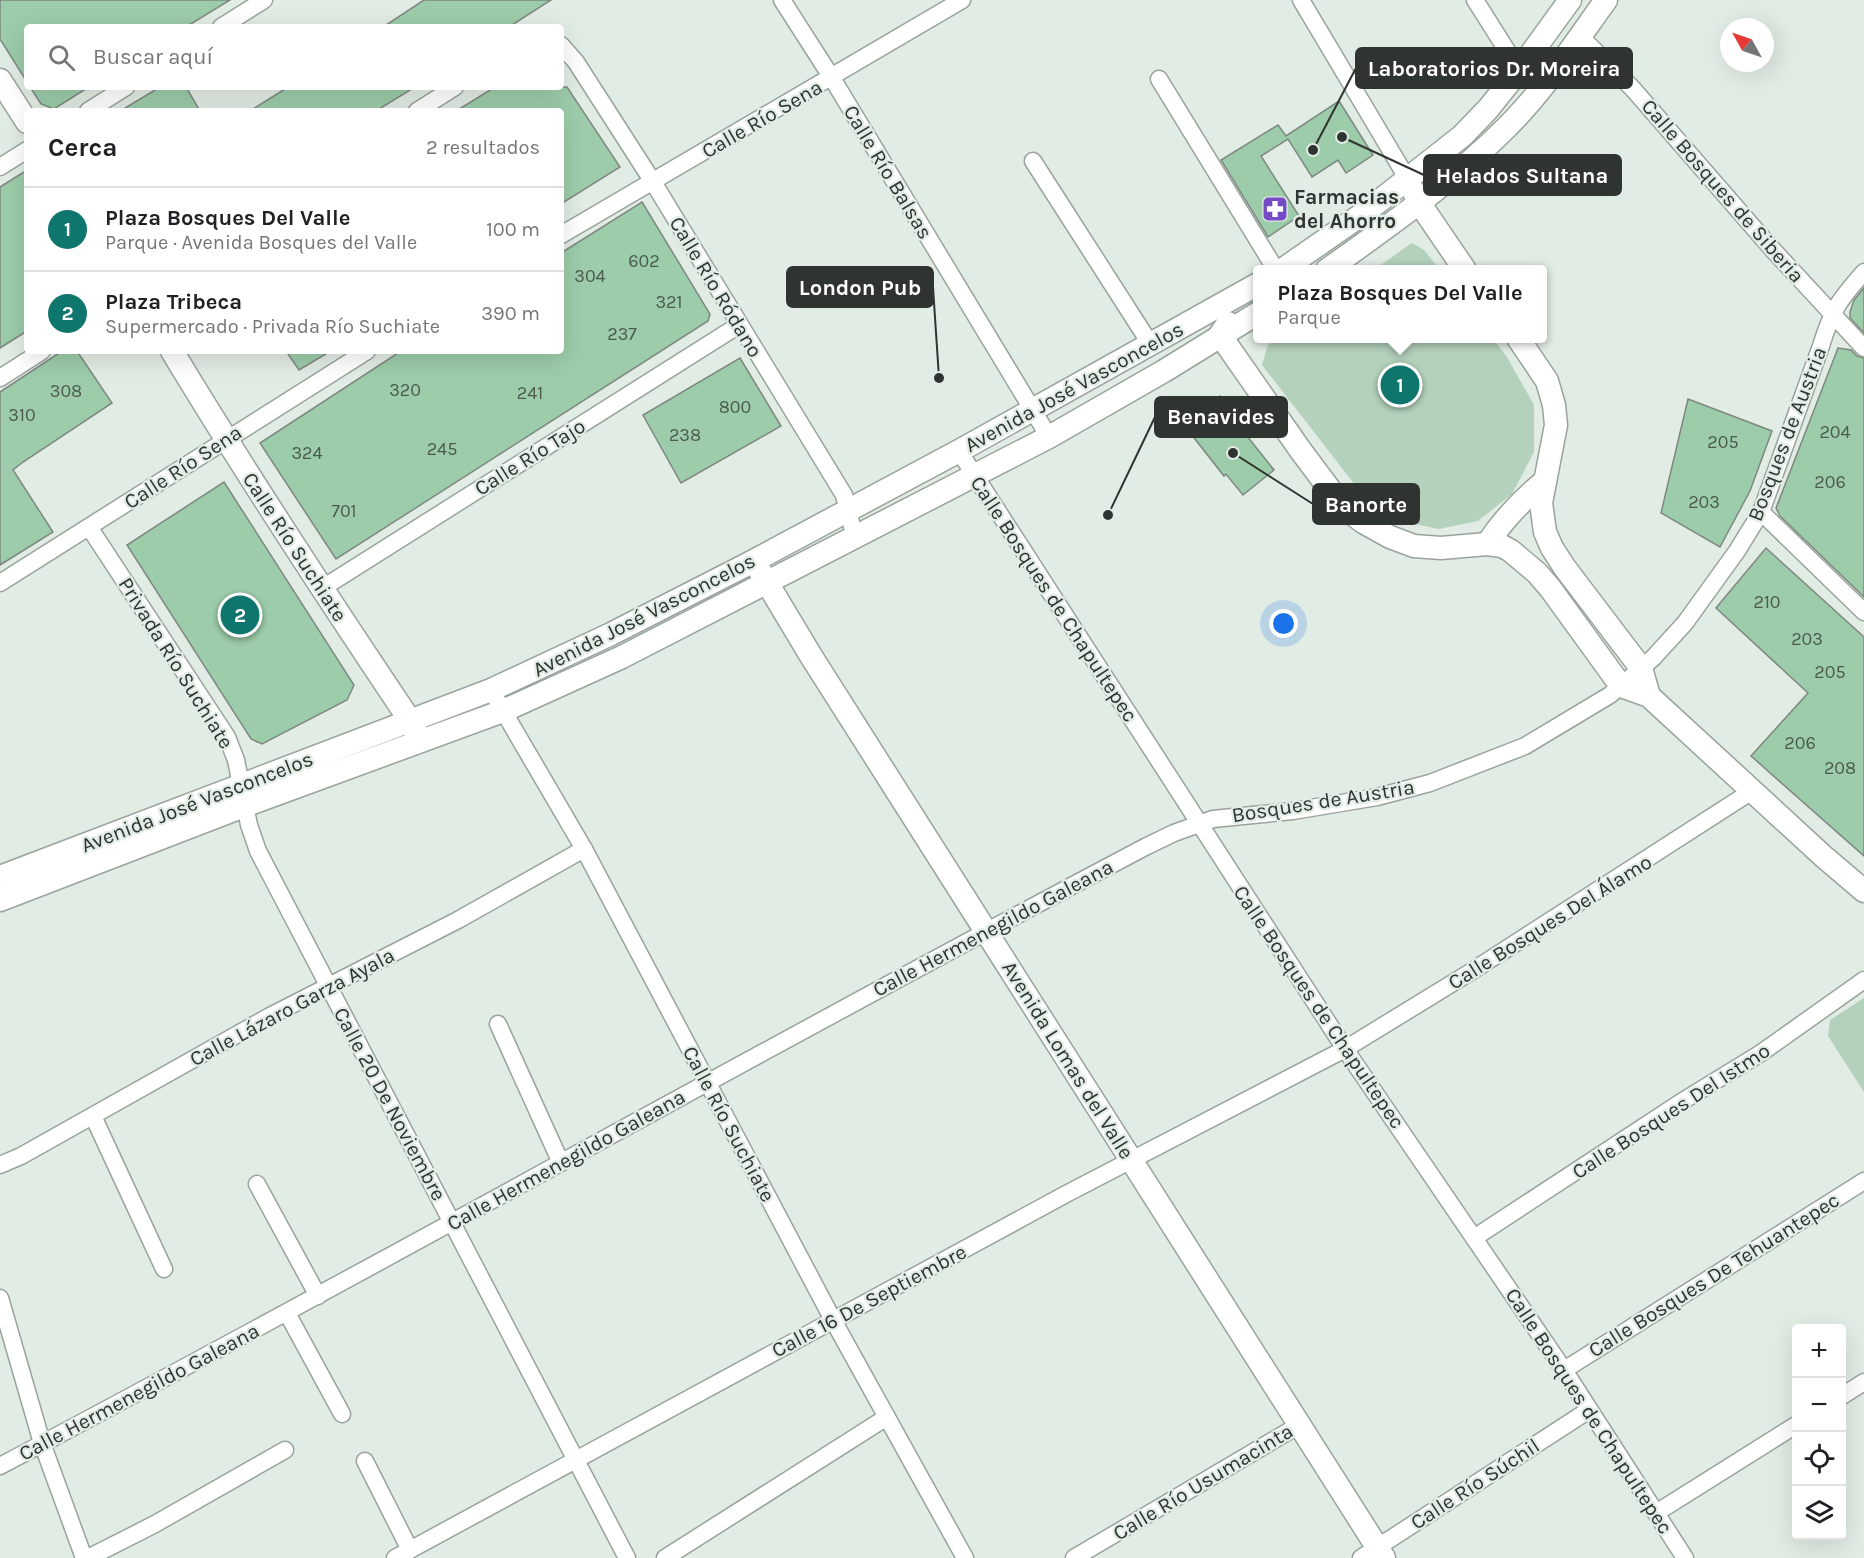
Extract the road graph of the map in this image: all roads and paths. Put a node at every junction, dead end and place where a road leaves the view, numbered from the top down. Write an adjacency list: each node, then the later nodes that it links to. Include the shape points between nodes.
1 (264, 0): 8 (street)
2 (782, 0): 12 (street, Calle Río Balsas)
3 (962, 0): 12 (street, Calle Río Sena)
4 (1301, 0): 24 (street)
5 (1475, 0): 11 (street)
6 (1570, 0): 11 (main road)
7 (1606, 0): 9 (main road)
8 (226, 24)
9 (1580, 36): 17 (main road); 35 (street, Calle Bosques de Siberia, via 1633,89 1773,250)
10 (564, 49): 25 (street, Calle Río Ródano)
11 (1520, 69): 17 (street); 24 (main road, via 1462,135)
12 (832, 78): 25 (street, Calle Río Sena); 46 (street, Calle Río Balsas)
13 (1159, 79): 28 (street)
14 (0, 80): 20 (main road)
15 (121, 90): 18 (street)
16 (450, 90): 19 (street)
17 (1540, 90): 26 (main road, via 1508,126)
18 (93, 108)
19 (422, 108)
20 (24, 117)
21 (24, 152): 23 (street)
22 (1033, 161): 40 (street)
23 (0, 167)
24 (1407, 178): 26 (main road); 29 (main road)
25 (653, 182): 27 (street, Calle Río Sena); 37 (street, Calle Río Ródano)
26 (1420, 204): 30 (main road); 31 (main road)
27 (564, 233)
28 (1273, 265)
29 (1289, 265)
30 (1334, 265)
31 (1462, 265)
32 (1864, 272): 35 (street, Bosques de Austria)
33 (1253, 286): 40 (main road, Avenida José Vasconcelos)
34 (1253, 299): 38 (main road)
35 (1833, 312): 41 (street, Calle Bosques de Siberia); 53 (street, Bosques de Austria)
36 (1253, 315): 38 (main road, Avenida José Vasconcelos)
37 (739, 325): 52 (street, Calle Río Ródano, via 844,495); 60 (street, Calle Río Tajo)
38 (1220, 335): 47 (main road, Avenida José Vasconcelos); 56 (main road, via 1337,499 1363,522 1414,546)
39 (1521, 343): 51 (main road, via 1546,381 1554,405 1556,425)
40 (1151, 345): 46 (main road, Avenida José Vasconcelos)
41 (1864, 348)
42 (37, 354): 45 (street)
43 (174, 354): 48 (main road, Calle Río Suchiate)
44 (362, 354): 48 (street, Calle Río Sena)
45 (0, 378)
46 (1034, 411): 47 (street, Calle Río Balsas); 49 (main road, Avenida José Vasconcelos)
47 (1049, 437): 50 (main road, Avenida José Vasconcelos)
48 (225, 439): 54 (street, Calle Río Sena); 60 (main road, Calle Río Suchiate)
49 (960, 451): 50 (street, Calle Bosques de Chapultepec); 52 (main road, Avenida José Vasconcelos)
50 (974, 475): 55 (main road, Avenida José Vasconcelos); 71 (street, Calle Bosques de Chapultepec)
51 (1545, 481): 56 (main road); 62 (main road, via 1541,518 1552,548)
52 (849, 511): 55 (street, Calle Río Ródano); 57 (main road, Avenida José Vasconcelos)
53 (1761, 512): 61 (street); 62 (street, Bosques de Austria, via 1685,623)
54 (89, 527): 59 (street, Calle Río Sena); 68 (street, Privada Río Suchiate, via 227,737)
55 (855, 538): 58 (main road, Avenida José Vasconcelos)
56 (1487, 544): 63 (main road, via 1502,546 1537,573)
57 (754, 560): 58 (main road, Avenida Lomas del Valle); 64 (main road, Avenida José Vasconcelos)
58 (766, 582): 66 (main road, Avenida José Vasconcelos, via 622,657); 76 (main road, Avenida Lomas del Valle)
59 (0, 583)
60 (321, 589): 67 (main road, Calle Río Suchiate)
61 (1864, 612)
62 (1641, 668): 63 (street, Bosques de Austria); 65 (main road)
63 (1621, 686): 65 (main road); 71 (street, Bosques de Austria, via 1525,746 1430,783 1293,811)
64 (491, 690): 66 (street, Calle Río Suchiate); 67 (main road, Avenida José Vasconcelos)
65 (1649, 696): 69 (main road)
66 (503, 711): 67 (main road, Avenida José Vasconcelos); 72 (street, Calle Río Suchiate)
67 (416, 731): 68 (main road, Avenida José Vasconcelos); 70 (main road, Avenida José Vasconcelos)
68 (242, 784): 70 (street, Privada Río Suchiate); 73 (main road, Avenida José Vasconcelos)
69 (1752, 791): 74 (main road); 80 (street, Calle Bosques Del Álamo)
70 (244, 806): 75 (main road, Avenida José Vasconcelos); 78 (street, Calle 20 De Noviembre, via 258,851)
71 (1198, 823): 76 (street, Calle Hermenegildo Galeana); 80 (street, Calle Bosques de Chapultepec)
72 (584, 849): 78 (street, Calle Lázaro Garza Ayala, via 458,920); 81 (street, Calle Río Suchiate)
73 (0, 877)
74 (1864, 891)
75 (0, 900)
76 (986, 931): 81 (street, Calle Hermenegildo Galeana); 83 (main road, Avenida Lomas del Valle)
77 (1864, 980): 89 (street, Calle Bosques Del Istmo, via 1761,1053)
78 (328, 986): 82 (street, Calle Lázaro Garza Ayala); 88 (street, Calle 20 De Noviembre)
79 (498, 1024): 84 (street)
80 (1345, 1049): 83 (street, Calle 16 De Septiembre); 89 (street, Calle Bosques de Chapultepec)
81 (706, 1082): 84 (street, Calle Hermenegildo Galeana); 94 (street, Calle Río Suchiate)
82 (93, 1116): 85 (street, Calle Lázaro Garza Ayala); 90 (street)
83 (1132, 1161): 94 (street, Calle 16 De Septiembre); 101 (main road, Avenida Lomas del Valle)
84 (561, 1163): 88 (street, Calle Hermenegildo Galeana)
85 (0, 1165)
86 (1864, 1181): 95 (street, Calle Bosques De Tehuantepec)
87 (257, 1184): 91 (street)
88 (452, 1223): 91 (street, Calle Hermenegildo Galeana); 105 (street, Calle 20 De Noviembre)
89 (1474, 1238): 95 (street, Calle Bosques de Chapultepec)
90 (164, 1269)
91 (318, 1296): 93 (street, Calle Hermenegildo Galeana)
92 (0, 1298): 103 (street)
93 (287, 1313): 99 (street); 103 (street, Calle Hermenegildo Galeana)
94 (833, 1320): 100 (street, Calle Río Suchiate); 105 (street, Calle 16 De Septiembre)
95 (1564, 1370): 98 (street, Calle Bosques de Chapultepec)
96 (1864, 1382): 97 (street)
97 (1846, 1393)
98 (1589, 1410): 108 (street, Calle Bosques de Chapultepec); 110 (street, Calle Río Súchil)
99 (342, 1414)
100 (887, 1417): 113 (street); 114 (street, Calle Río Suchiate)
101 (1301, 1424): 110 (main road, Avenida Lomas del Valle); 115 (street, Calle Río Usumacinta)
102 (1792, 1428): 108 (street)
103 (42, 1443): 107 (street, Calle Hermenegildo Galeana); 111 (street)
104 (285, 1450): 111 (street, via 155,1524)
105 (576, 1460): 109 (street, Calle 16 De Septiembre); 112 (street, Calle 20 De Noviembre)
106 (365, 1461): 109 (street)
107 (0, 1466)
108 (1656, 1513): 116 (street, Calle Bosques de Chapultepec)
109 (402, 1554)
110 (1374, 1554)
111 (86, 1558)
112 (627, 1558)
113 (665, 1558)
114 (965, 1558)
115 (1074, 1558)
116 (1685, 1558)

